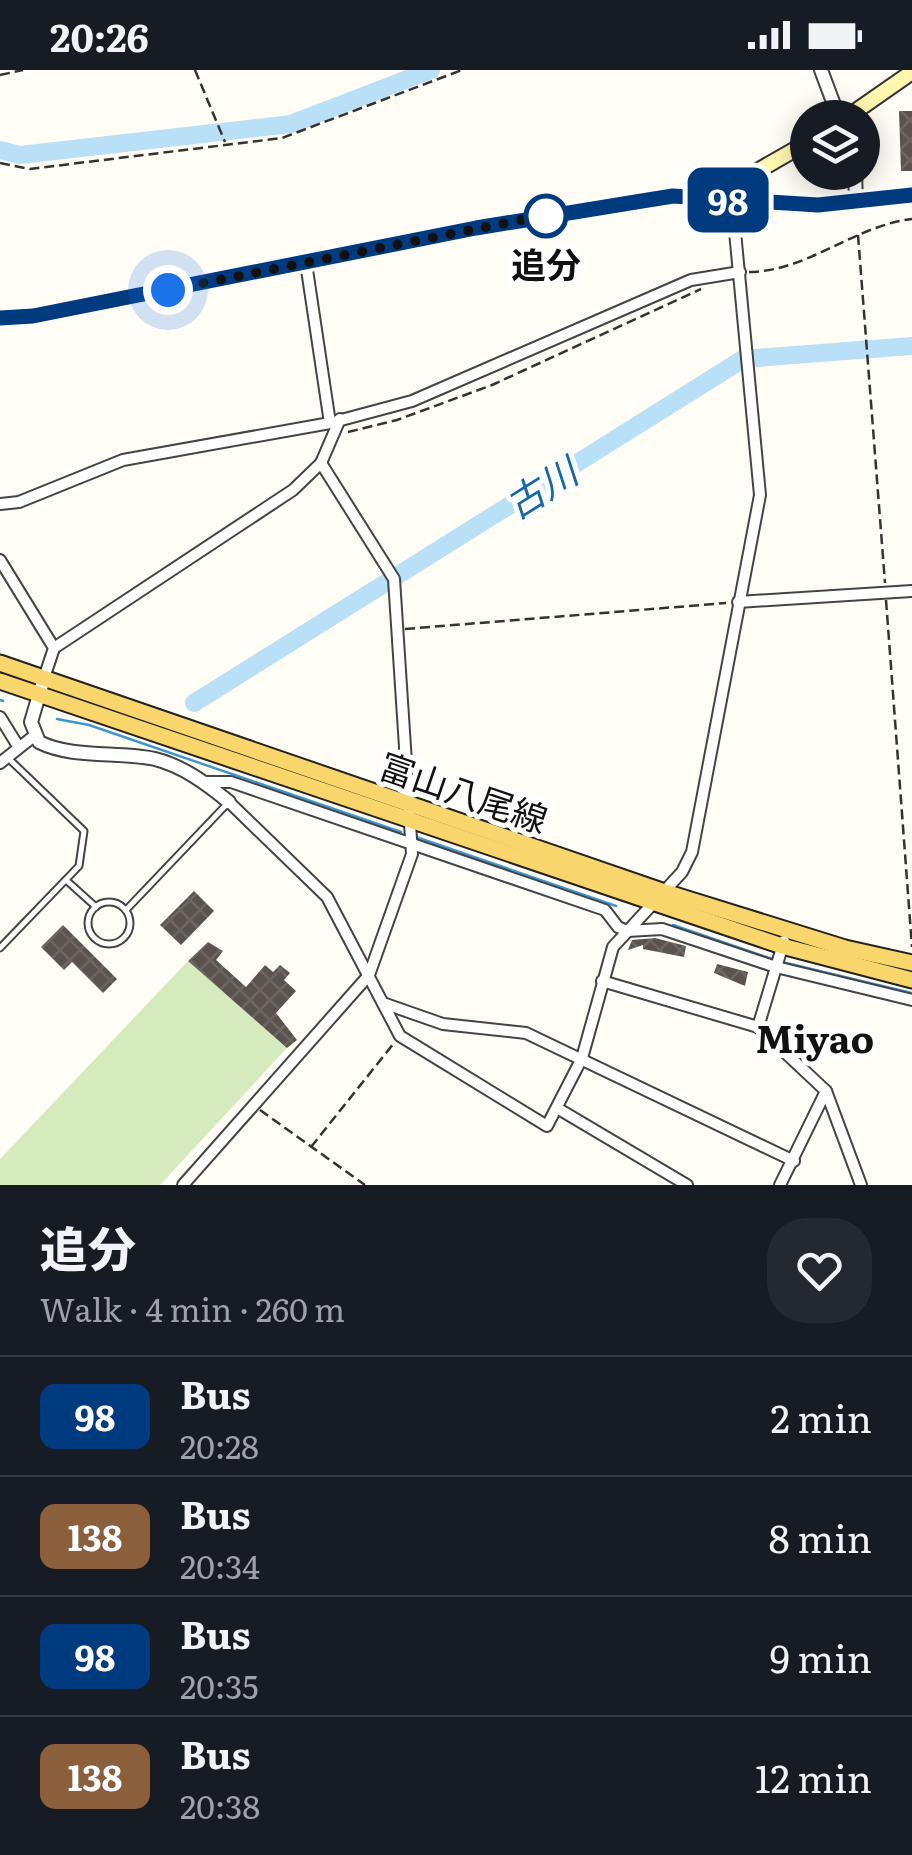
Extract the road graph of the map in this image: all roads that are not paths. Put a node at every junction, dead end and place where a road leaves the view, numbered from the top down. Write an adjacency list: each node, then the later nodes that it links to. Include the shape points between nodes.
1 (821, 70): 3 (street)
2 (912, 72): 4 (main road)
3 (835, 100)
4 (870, 100)
5 (790, 153): 8 (main road, via 747,178)
6 (856, 190): 9 (street)
7 (912, 195): 9 (main road)
8 (732, 200): 9 (main road); 10 (main road, via 673,196 590,208); 11 (street)
9 (856, 202)
10 (306, 264): 12 (main road); 13 (street)
11 (740, 272): 13 (street, via 690,280 412,401); 18 (street, via 760,495)
12 (0, 318)
13 (335, 425): 14 (street); 15 (street, via 138,456)
14 (321, 463): 19 (street, via 293,490); 30 (street, via 394,579)
15 (0, 504)
16 (0, 560): 19 (street)
17 (912, 591): 18 (street)
18 (738, 602): 34 (street, via 692,852)
19 (54, 648): 21 (street)
20 (0, 663): 21 (main road, 富山八尾線)
21 (44, 678): 23 (street); 30 (main road, 富山八尾線)
22 (0, 681): 23 (main road, 富山八尾線)
23 (39, 695): 25 (street); 31 (main road, 富山八尾線)
24 (0, 717): 26 (street)
25 (34, 736): 26 (street); 28 (street, via 48,746 154,759)
26 (18, 746): 27 (street)
27 (4, 760): 33 (lane, via 84,831 79,866)
28 (204, 782): 29 (street); 32 (street, via 231,782)
29 (229, 802): 36 (lane); 42 (street, via 326,897)
30 (411, 804): 31 (street); 34 (main road, 富山八尾線)
31 (410, 822): 32 (street); 34 (main road, 富山八尾線)
32 (411, 845): 37 (street, via 606,910); 42 (street)
33 (66, 880): 35 (lane); 39 (lane)
34 (658, 898): 37 (street); 38 (main road, 富山八尾線)
35 (96, 907): 36 (lane, via 108,902); 36 (lane, via 90,932 106,944 126,936)
36 (126, 910)
37 (627, 931): 41 (street, via 662,929); 44 (street, via 613,947)
38 (785, 939): 40 (main road, 富山八尾線); 41 (street); 43 (main road, 富山八尾線)
39 (0, 948)
40 (912, 962)
41 (776, 967): 45 (street); 47 (street)
42 (368, 976): 46 (street); 52 (street)
43 (912, 980)
44 (602, 981): 47 (street); 48 (street)
45 (912, 1000)
46 (382, 1003): 48 (street, via 443,1024 526,1034); 50 (street, via 400,1036 546,1126)
47 (758, 1027): 49 (street)
48 (582, 1058): 50 (street); 51 (street)
49 (826, 1091): 51 (street); 55 (street)
50 (557, 1108): 53 (street)
51 (794, 1161): 54 (street)
52 (183, 1185)
53 (687, 1185)
54 (780, 1185)
55 (861, 1185)

